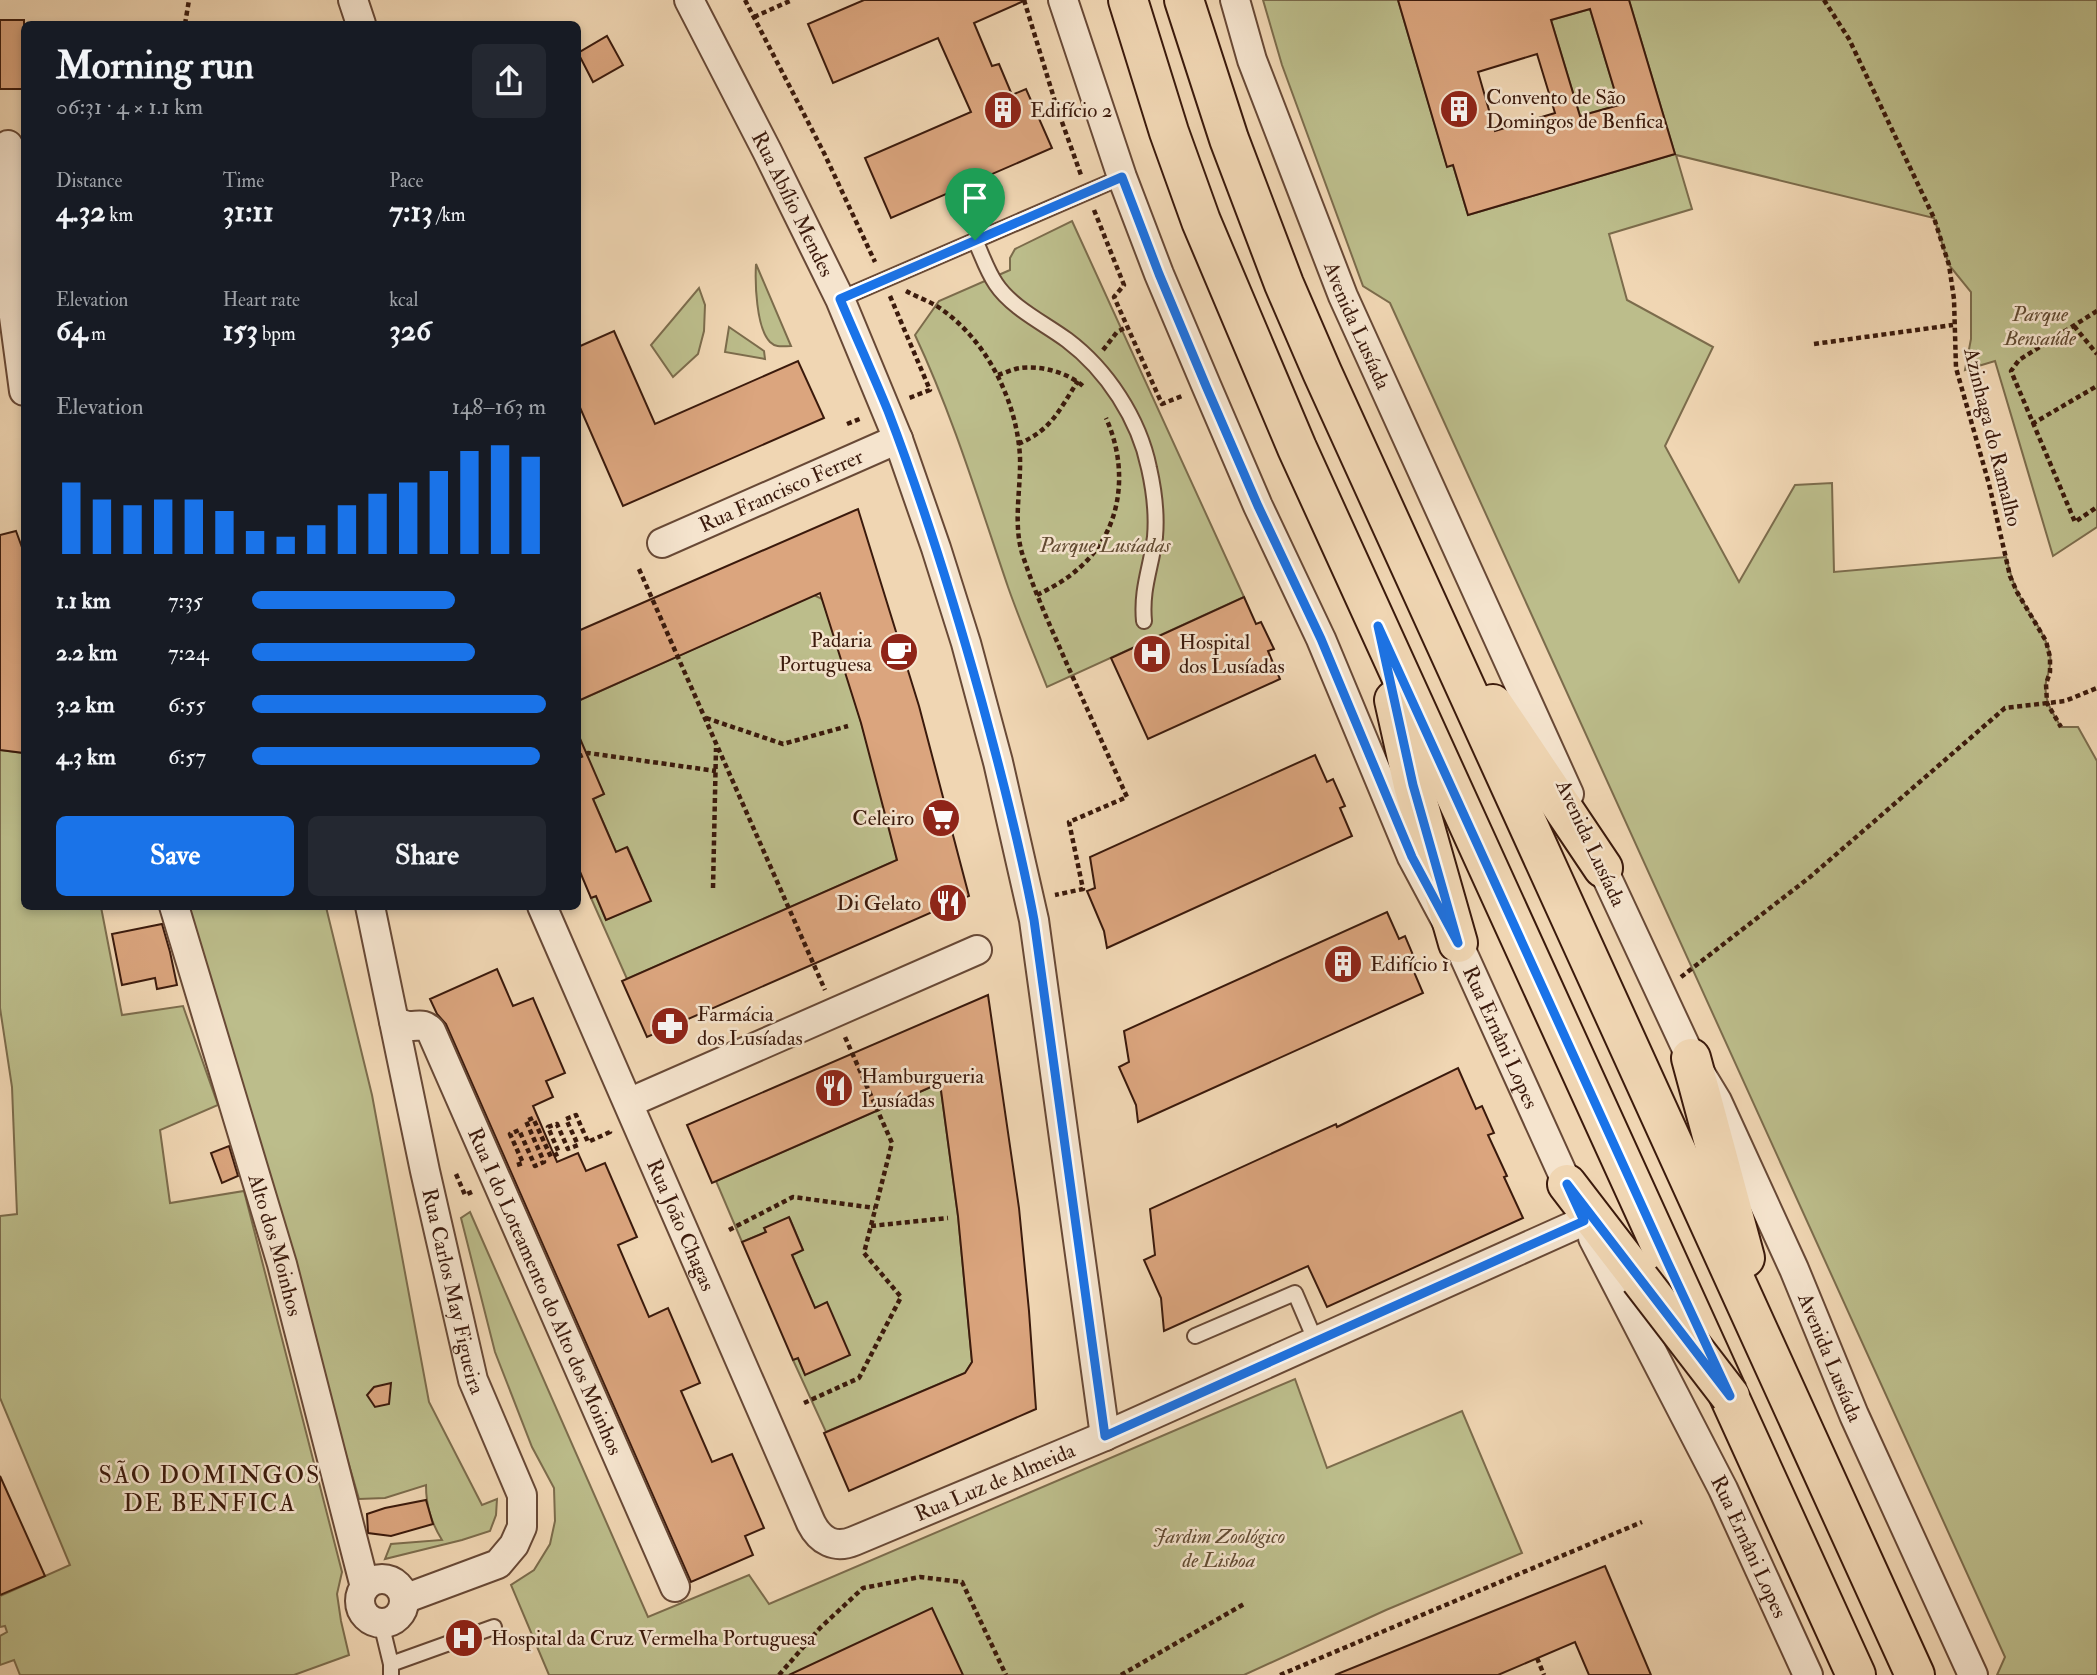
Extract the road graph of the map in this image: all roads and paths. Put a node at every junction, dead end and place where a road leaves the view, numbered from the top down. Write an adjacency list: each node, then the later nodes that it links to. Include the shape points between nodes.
1 (189, 0): 13 (path)
2 (353, 0): 14 (street)
3 (689, 0): 20 (street, Rua Abílio Mendes)
4 (745, 0): 12 (path)
5 (792, 0): 12 (path)
6 (1024, 0): 17 (path)
7 (1063, 0): 16 (street, Rua Ernâni Lopes)
8 (1128, 0): 42 (main road, via 1201,220)
9 (1184, 0): 39 (main road, via 1228,139 1284,284)
10 (1235, 0): 51 (street, Avenida Lusíada, via 1252,60 1343,296)
11 (1824, 0): 22 (path, Azinhaga do Ramalho, via 1860,61 1934,218 1949,265)
12 (754, 17): 19 (path)
13 (186, 21)
14 (360, 21)
15 (11, 145): 26 (street, via 8,272)
16 (1122, 177): 17 (lane); 29 (street, Rua Ernâni Lopes)
17 (1087, 192): 18 (lane); 29 (path, via 1124,285 1114,297 1162,404)
18 (975, 240): 19 (lane); 41 (lane, via 996,285 1093,363 1134,423 1149,464 1155,509 1155,536 1143,594)
19 (883, 280): 20 (lane); 27 (path, via 936,306 982,349)
20 (840, 299): 34 (street, Rua Abílio Mendes)
21 (2097, 311): 23 (path)
22 (1953, 325): 24 (path); 44 (path, Azinhaga do Ramalho, via 1956,368 2010,576 2050,657)
23 (2074, 326): 25 (path); 33 (path, via 2020,360 2011,371)
24 (1814, 344)
25 (2097, 354)
26 (21, 369)
27 (998, 375): 28 (path, via 1020,368 1044,368); 35 (path)
28 (1078, 382): 31 (path); 35 (path, via 1047,428)
29 (1206, 386): 57 (street, Rua Ernâni Lopes, via 1321,639 1412,857)
30 (2097, 386): 33 (path)
31 (1088, 391)
32 (1103, 413): 40 (path, via 1119,458 1120,479 1108,529 1079,569)
33 (2032, 424): 36 (path, via 2075,522)
34 (898, 439): 37 (street, Rua Francisco Ferrer); 79 (street, Rua Abílio Mendes, via 965,643 1028,885)
35 (1018, 444): 40 (path, via 1017,518 1021,549)
36 (2097, 508)
37 (662, 543)
38 (639, 569): 45 (path)
39 (1421, 592): 51 (main road); 74 (main road)
40 (1037, 595): 53 (path, via 1127,797 1069,822 1083,889)
41 (1144, 621)
42 (1378, 626): 57 (main road, via 1413,785); 75 (main road)
43 (2097, 688): 44 (path, via 2065,701)
44 (2047, 702): 47 (path); 59 (path, via 2005,708 1810,877)
45 (705, 718): 46 (path, via 783,744); 48 (path)
46 (848, 726)
47 (2061, 727)
48 (716, 744): 50 (path); 60 (path)
49 (581, 756): 50 (path, via 588,753)
50 (716, 771): 52 (path)
51 (1603, 868): 59 (street, Avenida Lusíada)
52 (713, 888)
53 (1055, 895)
54 (175, 910): 82 (street, Alto dos Moinhos, via 282,1264)
55 (371, 910): 61 (street, Rua Carlos May Figueira)
56 (544, 910): 81 (street, Rua João Chagas, via 811,1523)
57 (1458, 943): 68 (street, Rua Ernâni Lopes)
58 (977, 950): 60 (street)
59 (1661, 992): 62 (street, Avenida Lusíada)
60 (835, 1013): 63 (street); 69 (path, via 892,1143)
61 (394, 1021): 66 (street, Rua Carlos May Figueira); 83 (street, Rua I do Loteamento do Alto dos Moinhos, via 427,1026 431,1031)
62 (1691, 1058): 74 (main road); 98 (street, Avenida Lusíada, via 1717,1101 1794,1269 1854,1415)
63 (642, 1097)
64 (606, 1124): 65 (path, via 610,1132 588,1142 576,1115 566,1119 578,1144 568,1149 556,1124 548,1128 559,1153 551,1157 533,1118 526,1121 544,1162 535,1166 519,1130 510,1134 523,1163)
65 (514, 1167)
66 (425, 1171): 67 (path, via 452,1166 465,1195 474,1191); 84 (street, Rua Carlos May Figueira, via 473,1380 522,1495 522,1527 498,1564)
67 (470, 1180)
68 (1567, 1184): 71 (street, Rua Ernâni Lopes); 75 (main road)
69 (875, 1208): 72 (path); 73 (path, via 793,1198)
70 (948, 1218): 72 (path)
71 (1584, 1221): 77 (street, Rua Luz de Almeida); 95 (street, Rua Ernâni Lopes, via 1723,1489)
72 (871, 1226): 78 (path, via 864,1253 901,1297 859,1378)
73 (729, 1230)
74 (1726, 1235): 97 (main road, via 1781,1381)
75 (1653, 1270): 96 (main road, bridge, via 1730,1396)
76 (1195, 1336): 77 (lane, via 1295,1293)
77 (1316, 1342): 79 (street, Rua Luz de Almeida)
78 (804, 1403)
79 (1105, 1436): 81 (street, Rua Luz de Almeida, via 854,1541 841,1545)
80 (1642, 1522): 93 (path)
81 (826, 1541)
82 (365, 1587): 84 (street, via 380,1578 389,1580 397,1584); 86 (street, via 362,1610)
83 (675, 1587)
84 (404, 1599): 86 (street, Rua Carlos May Figueira, via 398,1616)
85 (1244, 1604): 92 (path)
86 (381, 1623): 89 (lane)
87 (494, 1627): 89 (lane)
88 (1538, 1658): 94 (path)
89 (391, 1669)
90 (779, 1675): 91 (path, via 863,1588 920,1577 962,1581)
91 (1006, 1675)
92 (1121, 1675)
93 (1280, 1675)
94 (1544, 1675)
95 (1808, 1675)
96 (1856, 1675)
97 (1915, 1675)
98 (1973, 1675)

